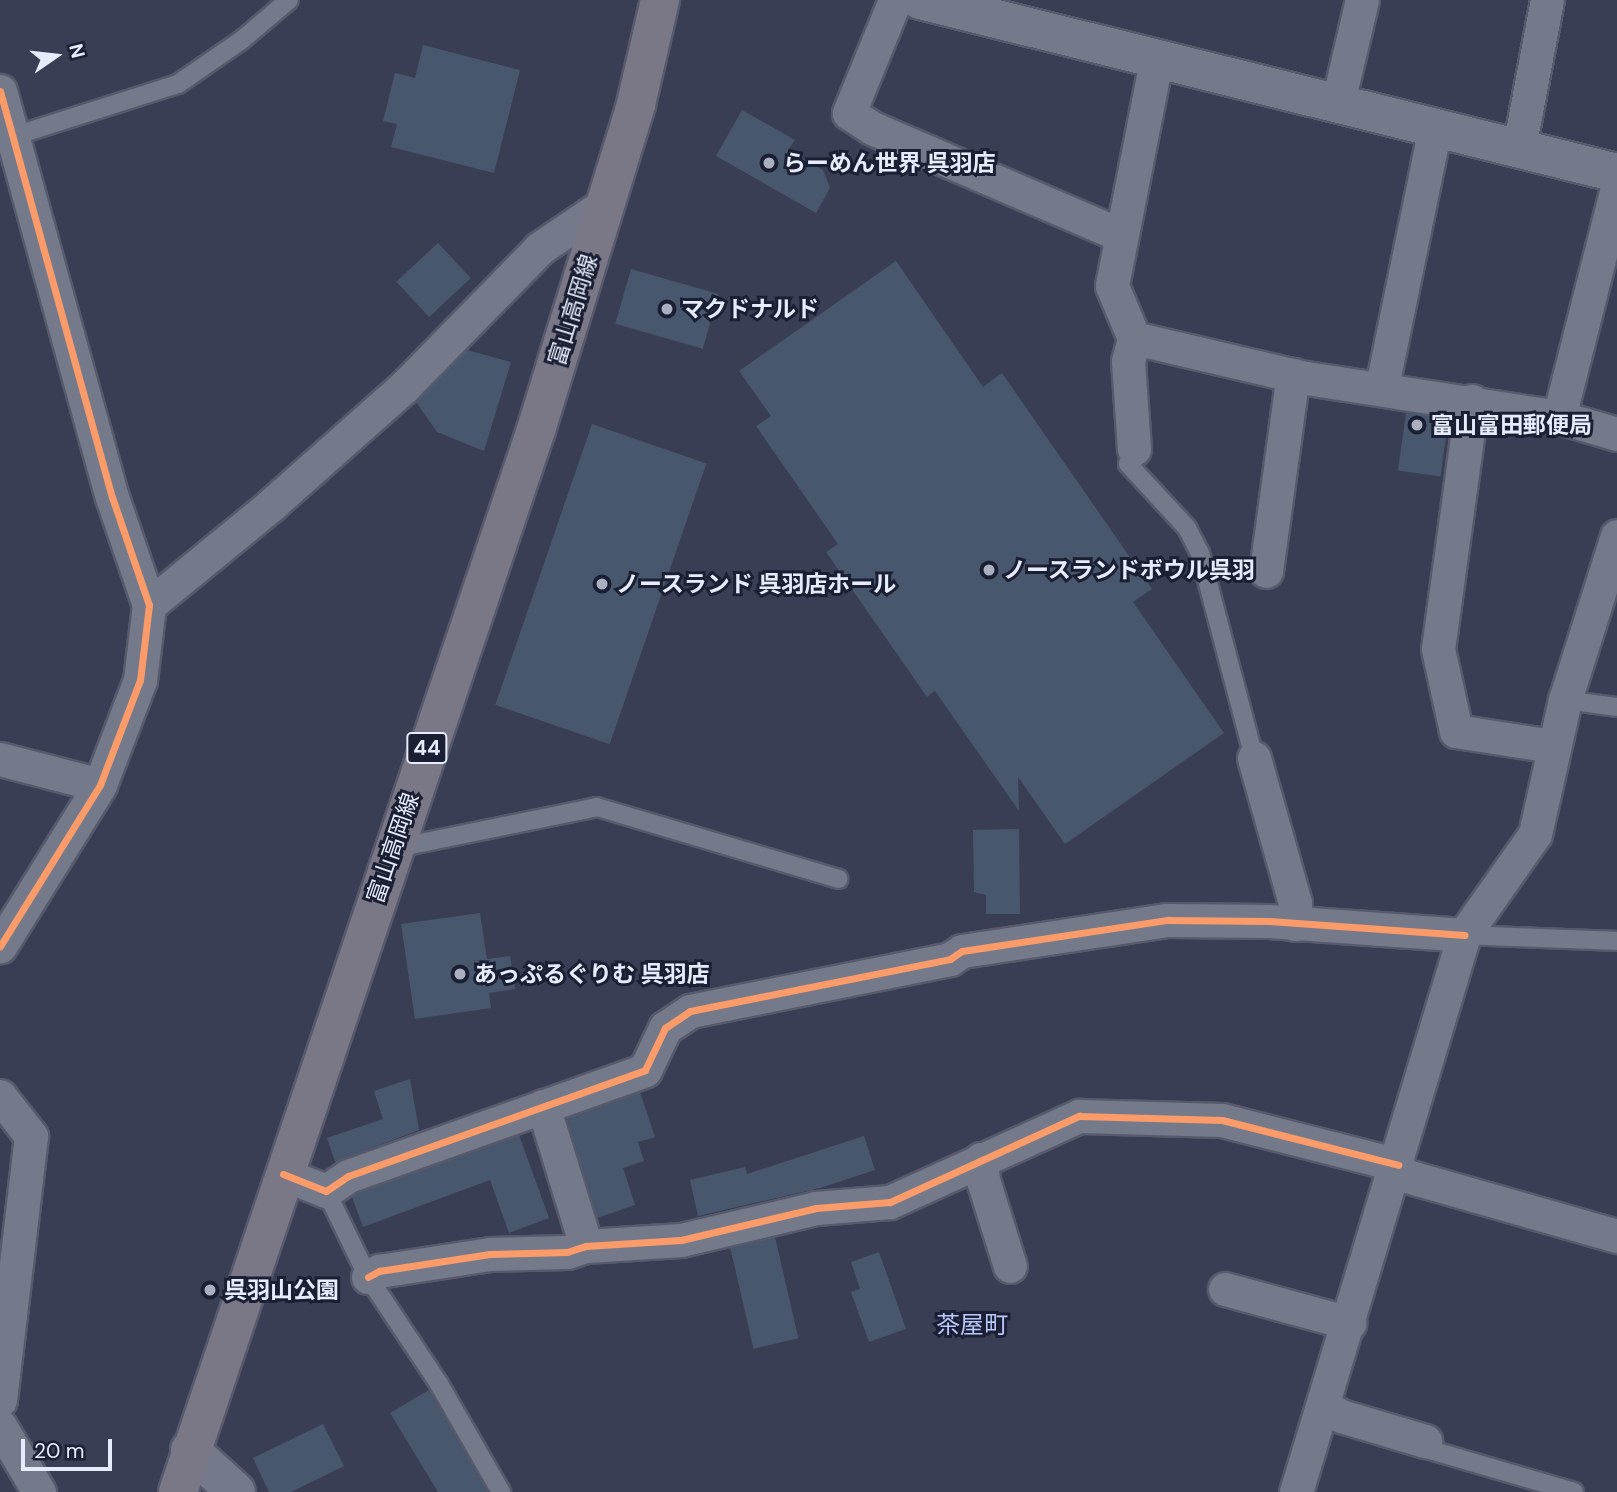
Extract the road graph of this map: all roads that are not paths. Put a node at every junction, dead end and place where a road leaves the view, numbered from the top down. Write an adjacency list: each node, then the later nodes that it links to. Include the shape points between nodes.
1 (289, 0): 12 (lane, via 243,39 178,83)
2 (660, 0): 16 (main road, 富山高岡線 / 44, via 636,104)
3 (895, 0): 17 (street, via 849,113 872,128)
4 (920, 0): 7 (street)
5 (1362, 0): 10 (street)
6 (1547, 0): 13 (street)
7 (1022, 12): 8 (street)
8 (1157, 56): 10 (street); 17 (street)
9 (0, 91): 12 (street)
10 (1338, 102): 11 (street)
11 (1436, 127): 13 (street); 20 (street)
12 (14, 136): 27 (street, via 112,498)
13 (1519, 148): 14 (street)
14 (1617, 173)
15 (1617, 187): 22 (street)
16 (605, 204): 27 (street, via 540,248 404,387); 34 (main road, 富山高岡線 / 44, via 536,430)
17 (1121, 235): 18 (street, via 1112,286)
18 (1134, 338): 19 (street); 24 (street, via 1128,361)
19 (1293, 375): 20 (street); 26 (street)
20 (1382, 386): 21 (street)
21 (1472, 401): 22 (street); 30 (street, via 1438,649 1456,731)
22 (1559, 416): 23 (street)
23 (1617, 434)
24 (1134, 449): 31 (lane, via 1128,464 1187,528 1200,553)
25 (1617, 536): 28 (street)
26 (1266, 572)
27 (149, 605): 33 (street, via 140,680)
28 (1565, 700): 29 (lane); 30 (street)
29 (1617, 707)
30 (1552, 746): 37 (street, via 1535,834)
31 (1254, 758): 36 (street, via 1295,904)
32 (0, 759): 33 (street)
33 (100, 785): 39 (street)
34 (392, 849): 35 (lane, via 597,807); 44 (main road, 富山高岡線 / 44)
35 (838, 879)
36 (1295, 923): 37 (street); 41 (street, via 1126,923 962,951 950,959 690,1012 665,1028 645,1070)
37 (1464, 935): 38 (lane); 43 (street)
38 (1617, 940)
39 (0, 946)
40 (0, 1096): 52 (street, via 31,1136)
41 (543, 1106): 45 (street, via 348,1176); 47 (street)
42 (981, 1159): 43 (street, via 1079,1116 1185,1116 1257,1126); 47 (street, via 890,1202 816,1208 681,1241); 48 (street, via 982,1180)
43 (1397, 1169): 46 (street); 51 (street)
44 (282, 1174): 45 (street); 56 (main road, 富山高岡線 / 44)
45 (326, 1191): 49 (lane)
46 (1617, 1236)
47 (586, 1246): 49 (street, via 567,1252 490,1254 379,1271)
48 (1010, 1266)
49 (368, 1278): 60 (lane, via 439,1384)
50 (1225, 1289): 51 (street)
51 (1349, 1322): 53 (street)
52 (0, 1400)
53 (1323, 1406): 55 (street, via 1341,1416); 61 (street)
54 (0, 1426): 57 (street)
55 (1425, 1441): 62 (lane, via 1427,1449)
56 (190, 1450): 58 (main road, 富山高岡線 / 44); 59 (street)
57 (39, 1492)
58 (178, 1492)
59 (236, 1492)
60 (501, 1492)
61 (1296, 1492)
62 (1574, 1492)

